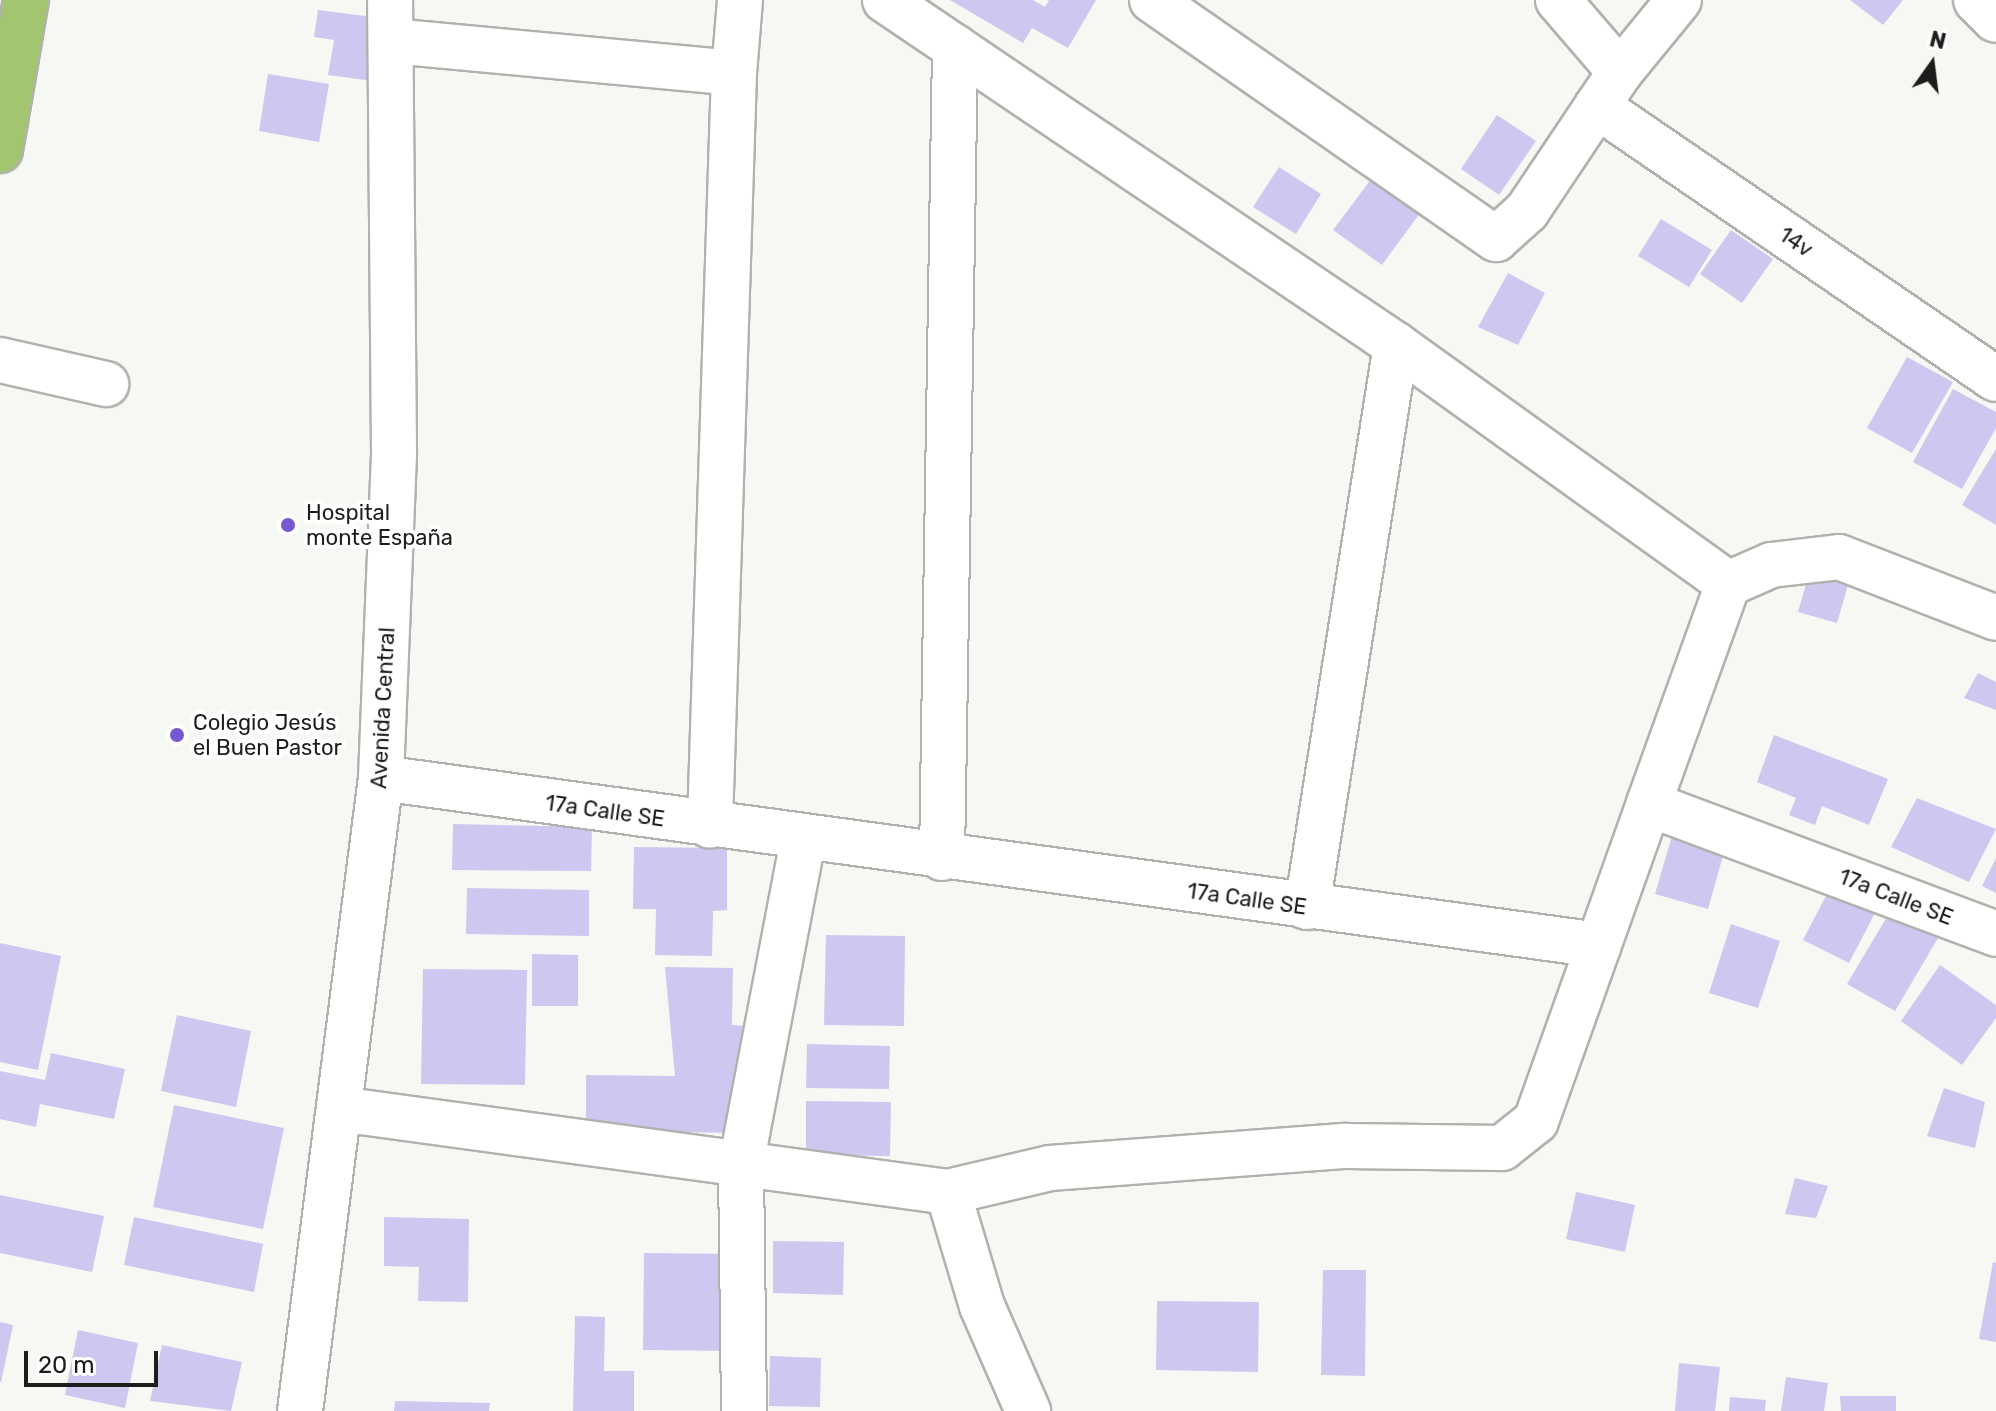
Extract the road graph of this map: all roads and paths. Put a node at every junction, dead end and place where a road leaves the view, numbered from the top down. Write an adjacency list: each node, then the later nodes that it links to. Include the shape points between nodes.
1 (26, 0): 10 (highway)
2 (740, 0): 12 (street)
3 (885, 0): 11 (street)
4 (1152, 0): 13 (street, via 1496,239 1527,211)
5 (1558, 0): 13 (street, 14v)
6 (1679, 0): 13 (street)
7 (1976, 0): 9 (street)
8 (390, 20): 12 (street); 21 (street, Avenida Central, via 394,451)
9 (1996, 20)
10 (9, 40): 14 (highway)
11 (955, 47): 15 (street); 25 (street)
12 (734, 73): 23 (street)
13 (1608, 89): 17 (street, 14v)
14 (0, 150)
15 (1396, 345): 19 (street); 26 (street)
16 (0, 360): 18 (street)
17 (1996, 379)
18 (106, 384)
19 (1728, 584): 20 (street, via 1771,565 1839,557); 22 (street)
20 (1996, 618)
21 (381, 778): 23 (street, 17a Calle SE); 29 (street, Avenida Central)
22 (1649, 804): 27 (street, 17a Calle SE); 28 (street)
23 (710, 826): 24 (street, 17a Calle SE)
24 (803, 839): 25 (street, 17a Calle SE); 30 (street)
25 (942, 858): 26 (street, 17a Calle SE)
26 (1307, 907): 28 (street, 17a Calle SE)
27 (1996, 934)
28 (1599, 945): 31 (street, via 1536,1121 1502,1148 1346,1146 1050,1168)
29 (339, 1109): 30 (street); 32 (street, Avenida Central)
30 (741, 1165): 31 (street); 33 (street)
31 (948, 1192): 34 (street, via 982,1306)
32 (300, 1411)
33 (744, 1411)
34 (1028, 1411)

